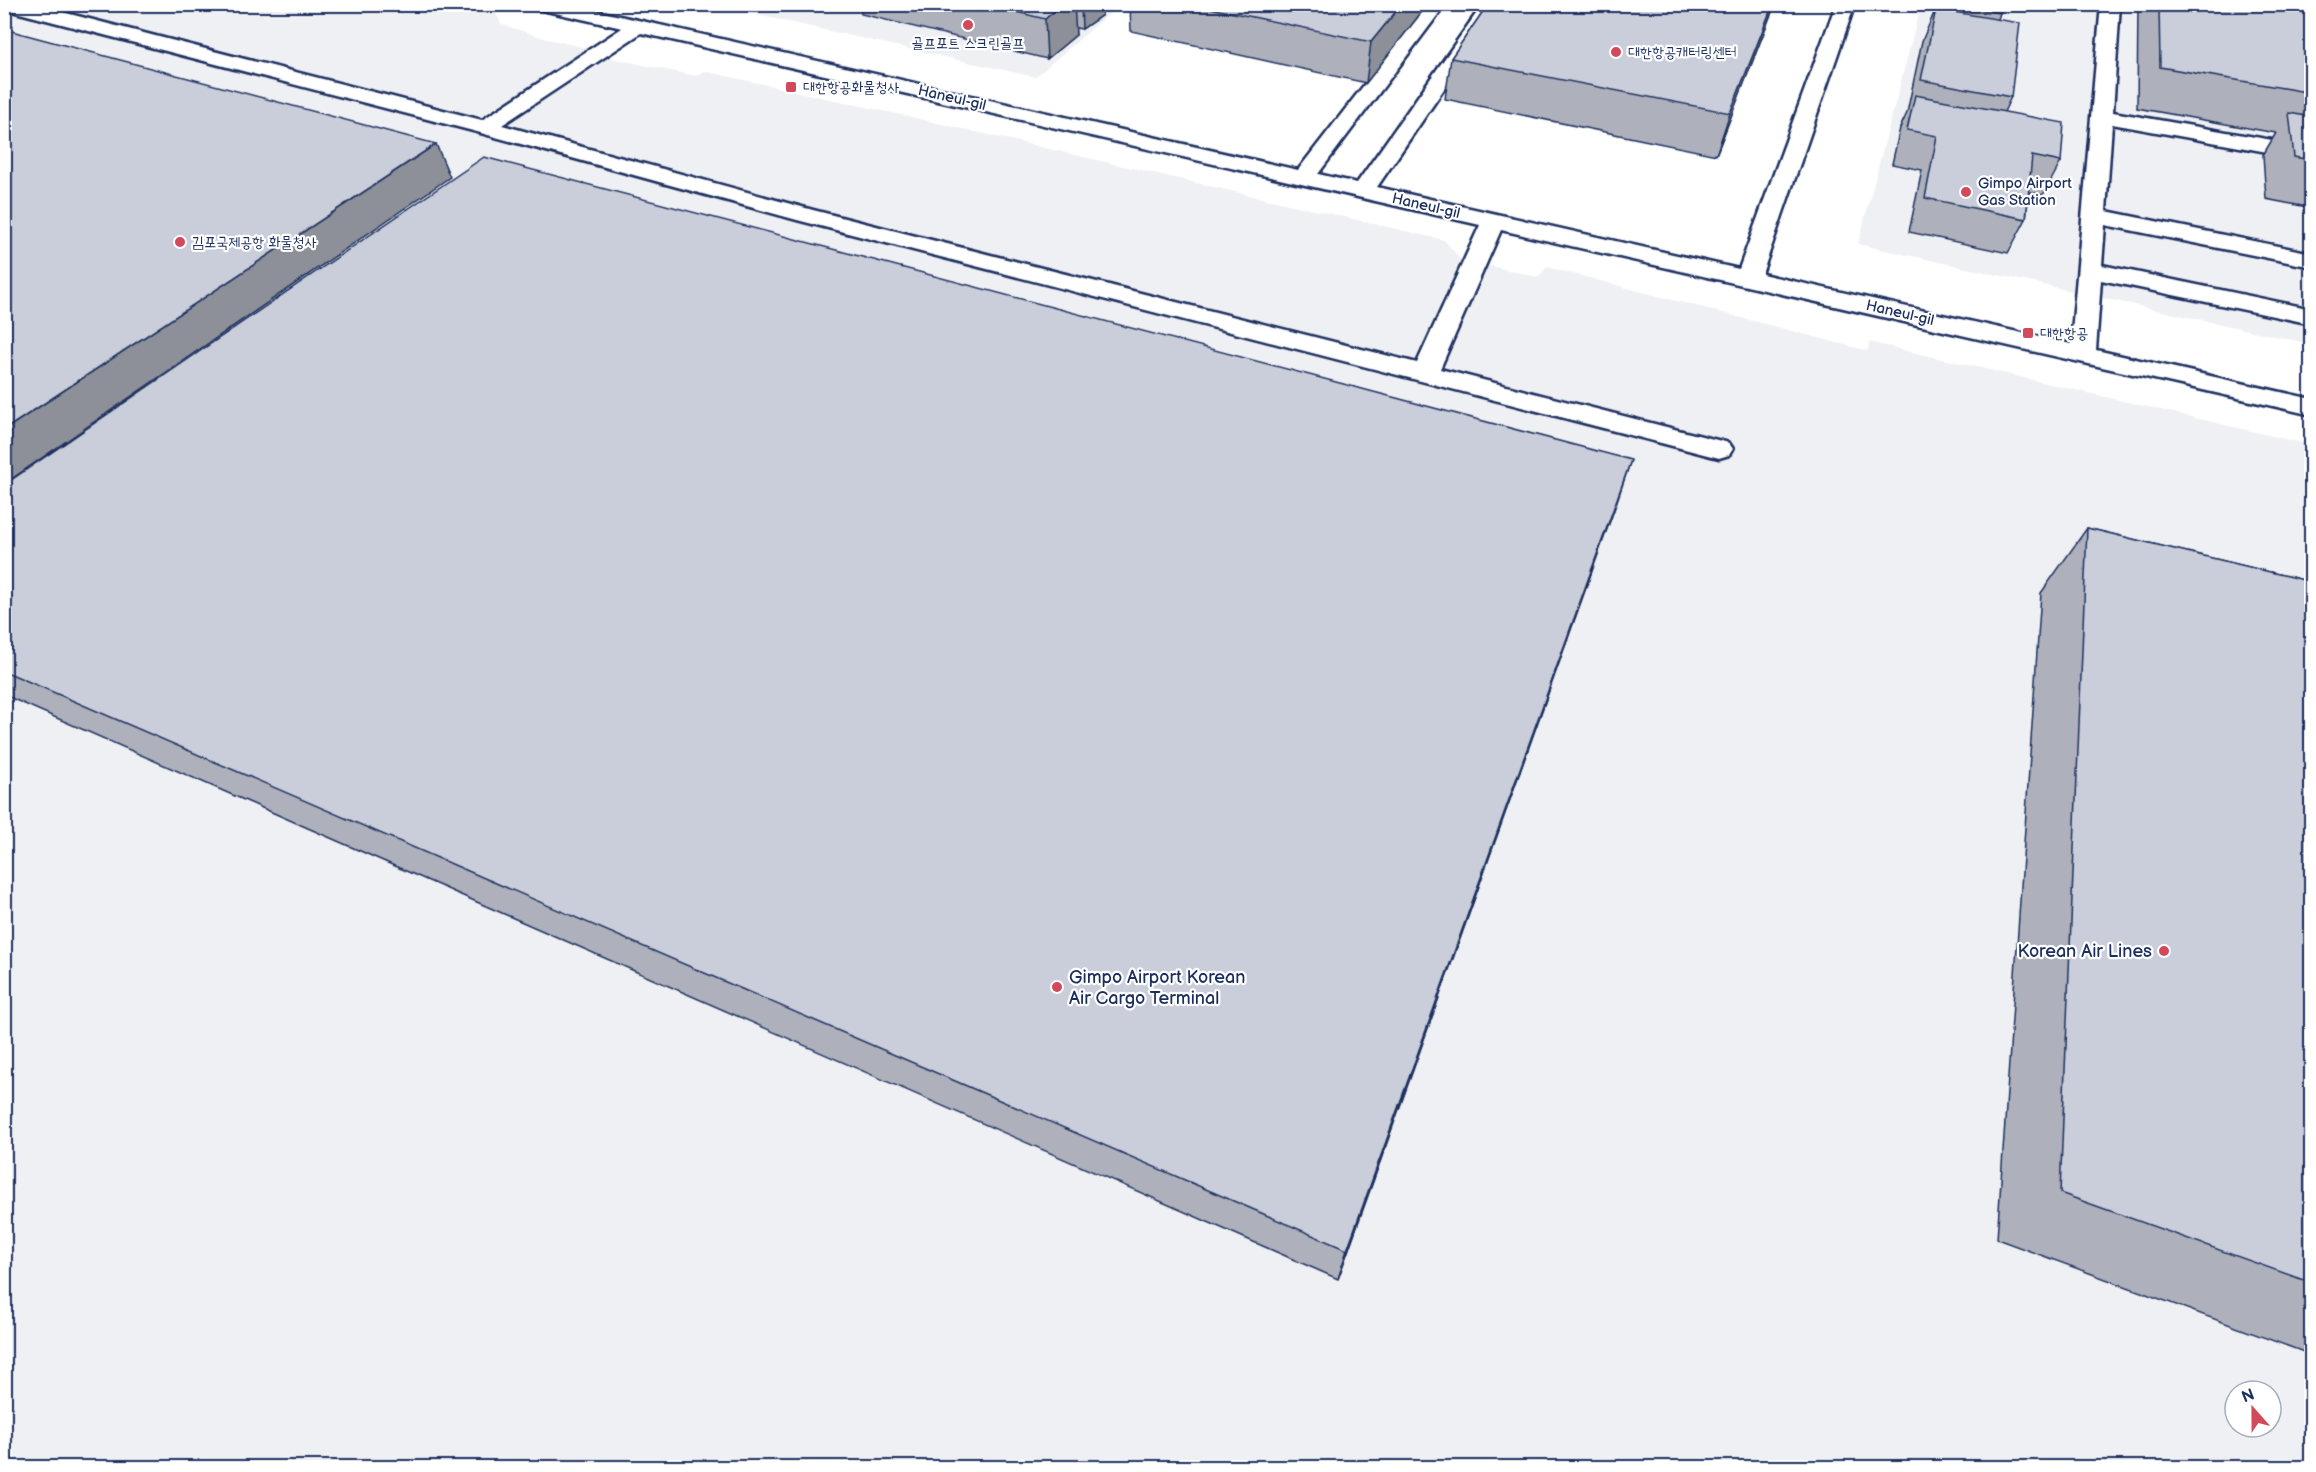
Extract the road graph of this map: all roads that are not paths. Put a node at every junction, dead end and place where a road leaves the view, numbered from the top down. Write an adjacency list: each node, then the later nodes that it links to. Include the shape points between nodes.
1 (7, 4): 9 (lane)
2 (540, 4): 7 (lane, Haneul-gil)
3 (1437, 4): 13 (lane)
4 (1492, 4): 14 (lane)
5 (1846, 4): 19 (lane)
6 (2111, 4): 8 (lane)
7 (637, 27): 9 (lane); 13 (lane, Haneul-gil)
8 (2102, 116): 11 (lane); 15 (lane)
9 (485, 128): 10 (lane)
10 (534, 141): 12 (lane); 22 (lane)
11 (2312, 154)
12 (504, 160)
13 (1303, 178): 14 (lane, Haneul-gil)
14 (1363, 191): 16 (lane, Haneul-gil)
15 (2094, 216): 17 (lane); 18 (lane)
16 (1493, 221): 19 (lane, Haneul-gil); 22 (lane)
17 (2312, 260)
18 (2090, 270): 20 (lane); 21 (lane)
19 (1748, 279): 21 (lane, Haneul-gil)
20 (2312, 317)
21 (2083, 355): 23 (lane, Haneul-gil)
22 (1425, 374): 24 (lane)
23 (2312, 407)
24 (1719, 449)

